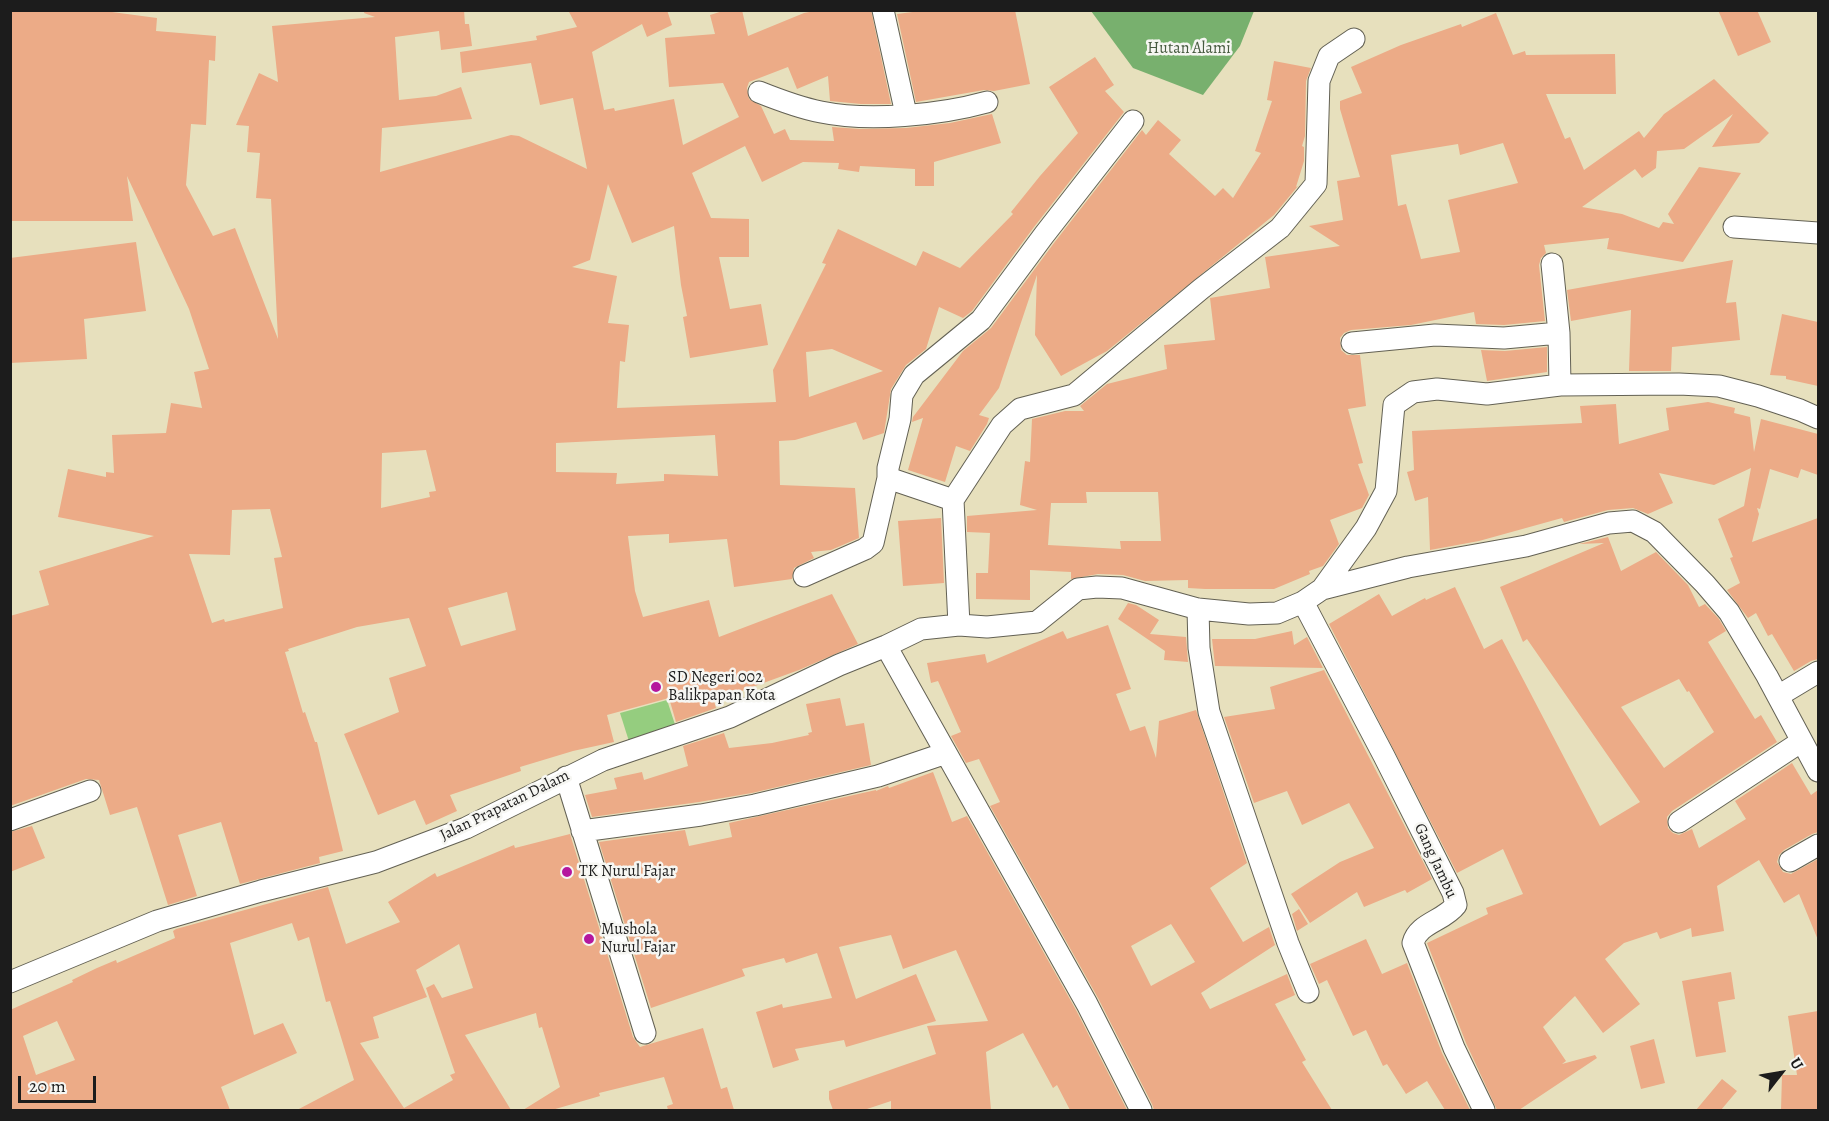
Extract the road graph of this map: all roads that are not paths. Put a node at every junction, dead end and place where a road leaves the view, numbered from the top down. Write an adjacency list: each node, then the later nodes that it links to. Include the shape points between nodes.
1 (883, 10): 5 (street)
2 (1354, 39): 15 (street, via 1329,56 1319,81 1316,184 1280,228 1074,395 1020,409 1002,425)
3 (759, 92): 5 (street, via 821,112 852,116)
4 (987, 102): 5 (street, via 937,113)
5 (906, 114)
6 (1133, 121): 14 (street, via 981,320 914,375 902,395)
7 (1734, 226): 8 (street)
8 (1818, 233)
9 (1552, 264): 10 (street)
10 (1559, 333): 11 (street, via 1504,338 1435,335); 12 (street)
11 (1352, 343)
12 (1560, 385): 13 (street, via 1719,386); 17 (street, via 1487,394 1437,389 1413,392 1394,405 1386,491 1366,528)
13 (1818, 418)
14 (888, 478): 15 (street); 16 (street, via 873,543)
15 (953, 500): 20 (street)
16 (804, 576)
17 (1322, 589): 18 (street, Jalan Prapatan Dalam); 23 (street, via 1408,567 1526,546 1609,523 1633,521 1654,532 1729,612)
18 (1304, 602): 19 (street, Jalan Prapatan Dalam, via 1277,613); 38 (street, Gang Jambu, via 1453,893 1455,905 1449,914 1420,929 1413,943 1454,1048)
19 (1198, 609): 20 (street, Jalan Prapatan Dalam, via 1122,588 1097,587 1078,589 1037,622 987,627); 35 (street, via 1199,648 1209,712)
20 (959, 625): 21 (street, Jalan Prapatan Dalam, via 921,629)
21 (886, 646): 25 (street); 27 (street, Jalan Prapatan Dalam, via 730,717 603,760)
22 (1818, 672): 23 (street)
23 (1778, 696): 24 (street)
24 (1802, 741): 26 (street); 30 (street)
25 (946, 753): 31 (street, via 878,776 755,805); 37 (street)
26 (1818, 771)
27 (566, 777): 31 (street); 34 (street, Jalan Prapatan Dalam, via 466,828 376,862 156,921)
28 (90, 791): 29 (street)
29 (10, 820)
30 (1679, 822)
31 (582, 831): 36 (street)
32 (1818, 845): 33 (street)
33 (1790, 861)
34 (10, 982)
35 (1308, 992)
36 (645, 1033)
37 (1141, 1110)
38 (1484, 1110)

